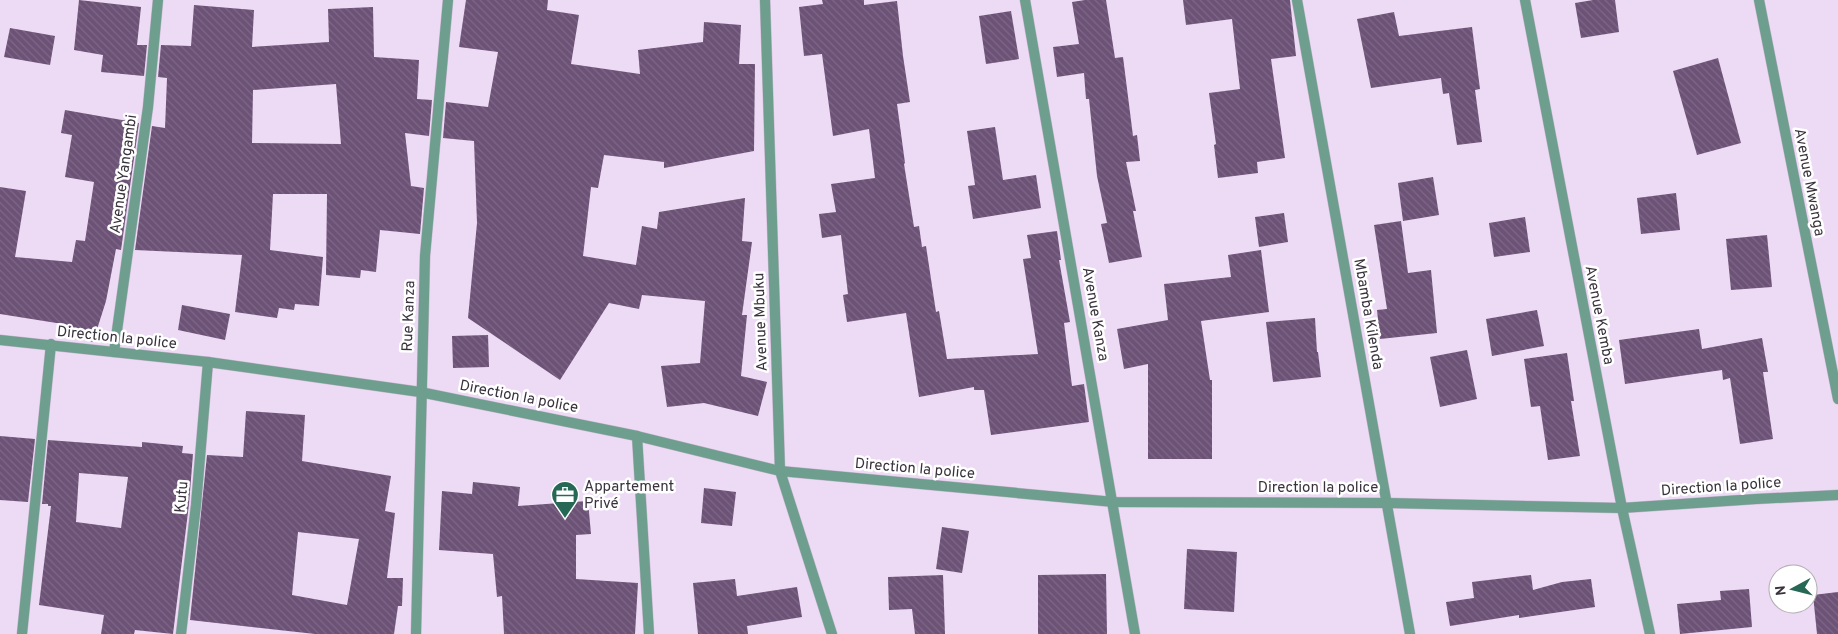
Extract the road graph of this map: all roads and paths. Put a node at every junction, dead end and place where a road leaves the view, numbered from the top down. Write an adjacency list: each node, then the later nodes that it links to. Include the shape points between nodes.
1 (158, 0): 10 (street, Avenue Yangambi, via 148,107)
2 (448, 0): 12 (street, Rue Kanza, via 425,256)
3 (765, 0): 15 (street, Avenue Mbuku)
4 (1025, 0): 17 (street, Avenue Kanza)
5 (1297, 0): 18 (street, Mbamba Kilenda)
6 (1525, 0): 19 (street, Avenue Kemba)
7 (1759, 0): 13 (street, Avenue Mwanga)
8 (0, 340): 9 (street, Direction la police)
9 (51, 344): 10 (street, Direction la police); 20 (street)
10 (114, 352): 11 (street, Direction la police)
11 (208, 362): 12 (street, Direction la police); 21 (street, Kutu)
12 (420, 392): 14 (street, Direction la police); 22 (street, Rue Kanza)
13 (1838, 399)
14 (637, 436): 15 (street, Direction la police); 23 (street)
15 (780, 471): 17 (street, Direction la police); 24 (street, Avenue Mbuku)
16 (1838, 495): 19 (street, Direction la police)
17 (1114, 502): 18 (street, Direction la police); 25 (street, Avenue Kanza)
18 (1387, 503): 19 (street, Direction la police); 26 (street, Mbamba Kilenda)
19 (1622, 508): 27 (street, Avenue Kemba)
20 (22, 634)
21 (181, 634)
22 (416, 634)
23 (649, 634)
24 (832, 634)
25 (1135, 634)
26 (1410, 634)
27 (1650, 634)

